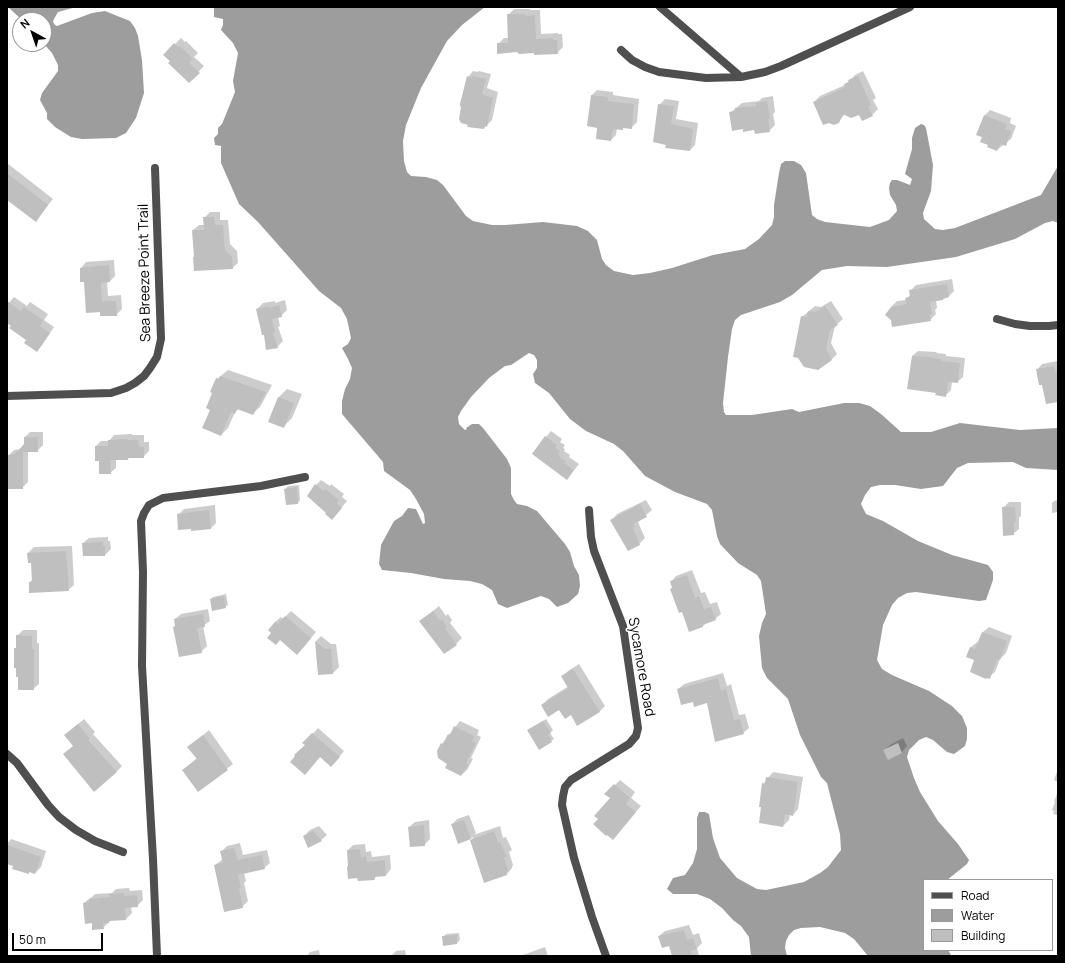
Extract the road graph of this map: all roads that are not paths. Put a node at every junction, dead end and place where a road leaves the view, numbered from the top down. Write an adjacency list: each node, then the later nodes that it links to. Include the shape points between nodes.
1 (660, 7): 4 (street)
2 (910, 7): 4 (street, via 781,66)
3 (621, 50): 4 (street, via 638,64 659,72 706,78)
4 (741, 77)
5 (155, 168): 8 (street, Sea Breeze Point Trail, via 161,339 157,357 150,368 135,383 111,393)
6 (997, 319): 7 (street, via 1030,326)
7 (1058, 325)
8 (7, 396)
9 (305, 477): 13 (street, via 261,486 163,498 149,506 141,521 142,666)
10 (589, 510): 14 (street, Sycamore Road, via 594,551 623,626 638,728 630,744 571,780 562,796 574,858)
11 (7, 754): 12 (street, via 59,817 95,841)
12 (123, 852)
13 (156, 956)
14 (606, 956)

